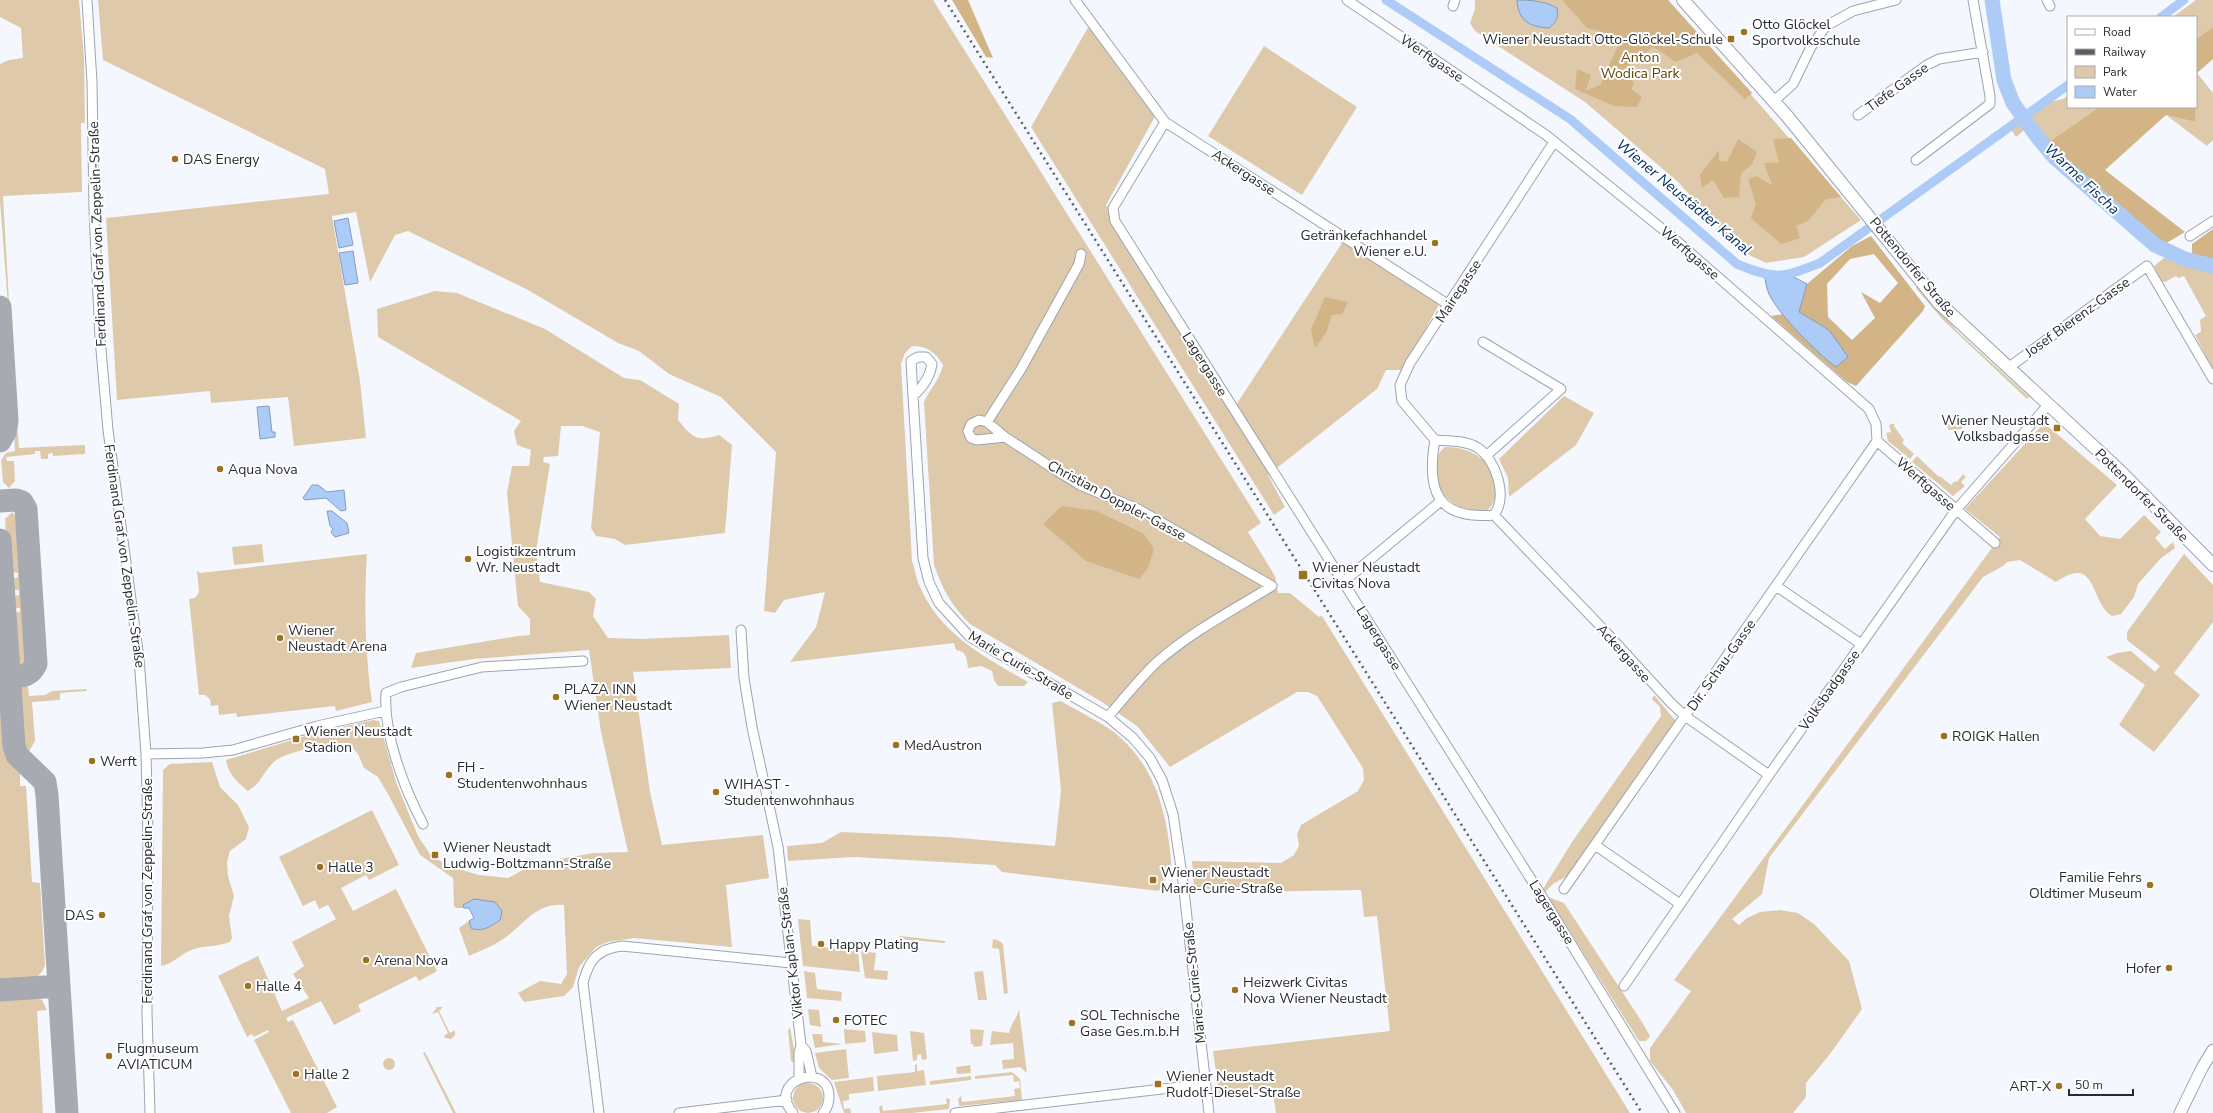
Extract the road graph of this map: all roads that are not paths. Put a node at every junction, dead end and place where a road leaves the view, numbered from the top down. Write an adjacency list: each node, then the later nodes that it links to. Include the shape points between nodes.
1 (87, 0): 40 (street, Ferdinand Graf von Zeppelin-Straße, via 101,346 108,430 140,671)
2 (1075, 0): 10 (street, Ackergasse)
3 (1347, 0): 11 (street, Werftgasse)
4 (1683, 0): 8 (main road, Pottendorfer Straße)
5 (1896, 0): 8 (street, via 1853,11 1826,26 1811,47 1793,84)
6 (1973, 0): 7 (street)
7 (1983, 52): 9 (street, Tiefe Gasse, via 1939,59 1927,65); 12 (street, via 1990,104)
8 (1774, 101): 18 (main road, Pottendorfer Straße, via 1938,302)
9 (1858, 115)
10 (1165, 122): 16 (street, Ackergasse); 32 (street, Lagergasse, via 1113,208 1114,221)
11 (1554, 142): 16 (street, Mairegasse); 25 (street, Werftgasse, via 1671,236 1862,403 1873,417)
12 (1916, 160)
13 (2213, 221): 14 (street)
14 (2190, 236)
15 (1082, 254): 22 (street, via 1079,264 1021,369)
16 (1449, 305): 24 (street, Mairegasse, via 1410,363 1400,385 1402,401)
17 (1483, 342): 26 (street, via 1561,389)
18 (2008, 368): 19 (street, Josef Bierenz-Gasse, via 2147,266); 21 (main road, Pottendorfer Straße)
19 (2213, 379)
20 (913, 396): 39 (street, Marie Curie-Straße, via 922,558 939,603 970,637)
21 (2048, 405): 28 (street, Volksbadgasse); 31 (main road, Pottendorfer Straße, via 2120,471)
22 (987, 422): 23 (street, Christian Doppler-Gasse); 23 (street, via 979,420 971,424 968,431 971,438 977,440)
23 (1004, 437): 39 (street, Christian Doppler-Gasse, via 1080,485 1138,509 1272,586 1190,637 1158,661 1132,687)
24 (1435, 440): 26 (street, via 1469,444); 27 (street, via 1431,478)
25 (1877, 441): 28 (street, Werftgasse); 33 (street, Dir. Schau-Gasse)
26 (1486, 456): 29 (street, via 1494,467 1499,483 1498,510)
27 (1441, 501): 29 (street, via 1456,513 1474,517); 32 (street)
28 (1956, 510): 30 (street, Werftgasse); 35 (street, Volksbadgasse)
29 (1494, 515): 38 (street, Ackergasse, via 1605,630 1656,689)
30 (1995, 543)
31 (2213, 565)
32 (1343, 582): 60 (street, Lagergasse, via 1590,972)
33 (1776, 586): 35 (street); 38 (street, Dir. Schau-Gasse)
34 (741, 630): 47 (street, Viktor Kaplan-Straße, via 744,678 752,727 780,861)
35 (1861, 644): 41 (street, Volksbadgasse)
36 (583, 661): 37 (street, via 474,668 386,693)
37 (385, 711): 40 (street, via 317,726 233,750); 42 (street, via 406,786)
38 (1685, 716): 41 (street, Ackergasse); 43 (street, Dir. Schau-Gasse)
39 (1108, 717): 44 (street, Marie Curie-Straße, via 1133,738 1150,758 1162,780 1173,814)
40 (146, 754): 54 (street, Ferdinand Graf von Zeppelin-Straße)
41 (1769, 775): 46 (street, Volksbadgasse)
42 (423, 824)
43 (1595, 845): 45 (street, Dir. Schau-Gasse); 46 (street)
44 (1183, 882): 51 (street, Marie-Curie-Straße)
45 (1564, 889)
46 (1680, 904): 48 (street, Volksbadgasse)
47 (791, 963): 50 (street, Viktor Kaplan-Straße, via 801,1045 806,1051); 55 (street, via 622,946 610,948 597,955 587,966 583,983)
48 (1624, 986)
49 (2213, 1050): 61 (street)
50 (806, 1077): 52 (street, via 790,1087); 53 (street, via 819,1079 826,1085 829,1103)
51 (1205, 1084): 58 (street); 59 (street, Marie-Curie-Straße)
52 (787, 1100): 56 (street); 57 (street)
53 (826, 1112)
54 (150, 1113)
55 (599, 1113)
56 (679, 1113)
57 (793, 1113)
58 (955, 1113)
59 (1209, 1113)
60 (1675, 1113)
61 (2180, 1113)

